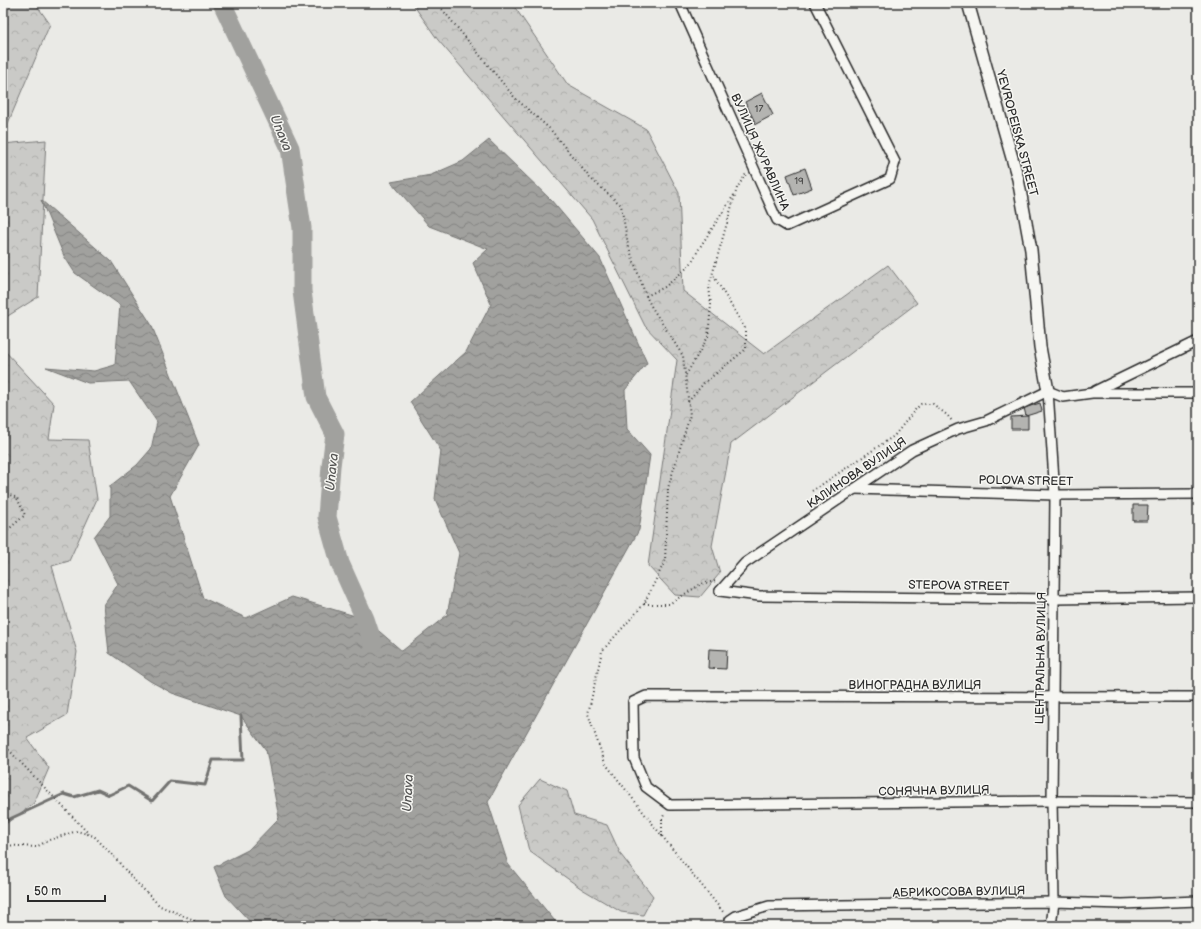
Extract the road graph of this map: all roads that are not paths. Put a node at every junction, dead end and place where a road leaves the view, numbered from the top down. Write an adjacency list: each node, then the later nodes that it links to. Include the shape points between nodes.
1 (680, 3): 2 (street, ВУЛИЦЯ ЖУРАВЛИНА, via 777,220 787,226 890,179 896,162)
2 (815, 3)
3 (968, 3): 5 (street, YEVROPEISKA STREET, via 1018,179 1031,250 1040,347)
4 (1198, 341): 6 (street)
5 (1048, 391): 6 (street, via 1063,397); 8 (street, КАЛИНОВА ВУЛИЦЯ, via 986,421 958,429 912,450); 10 (street, ЦЕНТРАЛЬНА ВУЛИЦЯ)
6 (1092, 393): 7 (street)
7 (1198, 393)
8 (854, 489): 10 (street, POLOVA STREET); 11 (street, КАЛИНОВА ВУЛИЦЯ, via 745,563)
9 (1198, 494): 10 (street, POLOVA STREET)
10 (1055, 495): 13 (street, ЦЕНТРАЛЬНА ВУЛИЦЯ)
11 (720, 592): 13 (street, STEPOVA STREET, via 758,596)
12 (1198, 597): 13 (street, STEPOVA STREET)
13 (1054, 599): 15 (street, ЦЕНТРАЛЬНА ВУЛИЦЯ)
14 (1198, 697): 15 (street, ВИНОГРАДНА ВУЛИЦЯ)
15 (1053, 698): 16 (street, ЦЕНТРАЛЬНА ВУЛИЦЯ); 18 (street, ВИНОГРАДНА ВУЛИЦЯ, via 646,696 633,702 634,758 646,787)
16 (1052, 801): 17 (street, СОНЯЧНА ВУЛИЦЯ); 18 (street, СОНЯЧНА ВУЛИЦЯ); 20 (street, ЦЕНТРАЛЬНА ВУЛИЦЯ)
17 (1198, 802)
18 (670, 805)
19 (1198, 901): 20 (street, АБРИКОСОВА ВУЛИЦЯ, via 1122,904)
20 (1054, 902): 21 (street, АБРИКОСОВА ВУЛИЦЯ, via 769,906 736,916 730,920); 22 (street, ЦЕНТРАЛЬНА ВУЛИЦЯ)
21 (734, 926)
22 (1052, 926)

